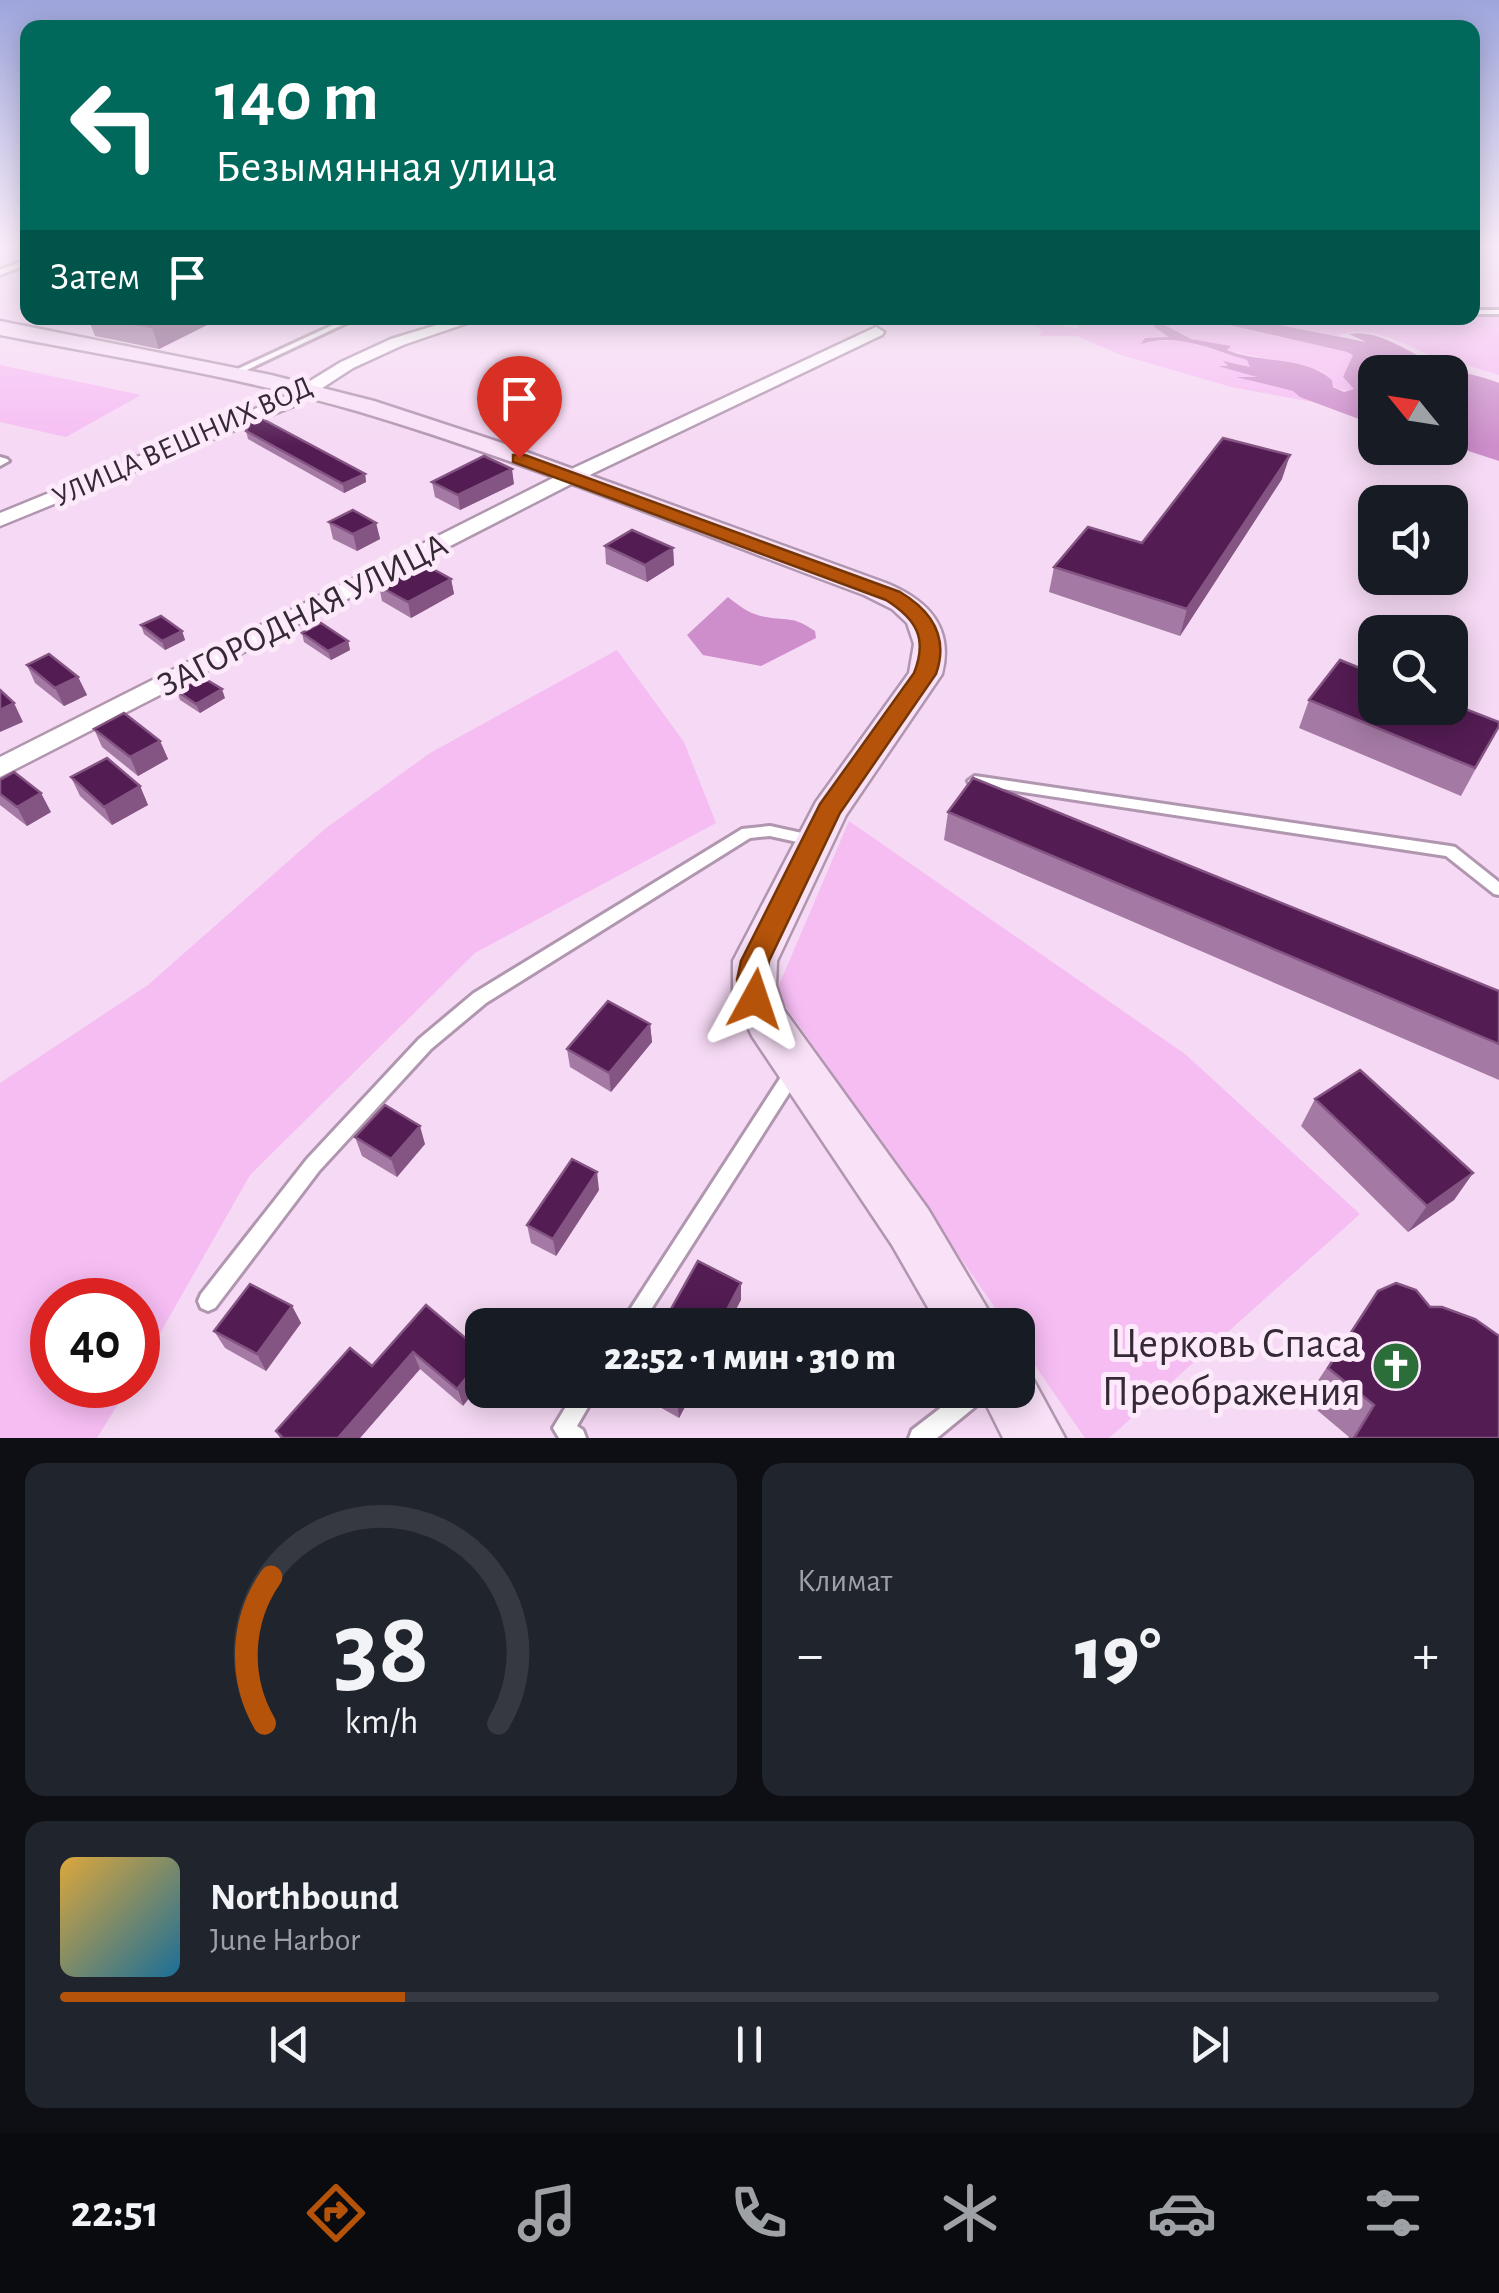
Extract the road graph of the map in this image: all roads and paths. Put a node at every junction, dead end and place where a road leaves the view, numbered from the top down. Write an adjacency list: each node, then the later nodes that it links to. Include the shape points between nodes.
1 (338, 325): 5 (lane)
2 (452, 325): 6 (street, УЛИЦА ВЕШНИХ ВОД, via 397,342)
3 (0, 328): 5 (street)
4 (876, 332): 7 (street, ЗАГОРОДНАЯ УЛИЦА)
5 (231, 374): 6 (street)
6 (305, 390): 7 (street); 8 (street, УЛИЦА ВЕШНИХ ВОД)
7 (570, 477): 9 (street, ЗАГОРОДНАЯ УЛИЦА); 11 (street, via 893,596 918,611 931,640 925,674)
8 (0, 520)
9 (0, 768)
10 (975, 781): 12 (lane, via 1450,851)
11 (814, 840): 13 (street, via 751,980 755,999); 14 (lane, via 747,833 480,998 426,1044 313,1165)
12 (1499, 890)
13 (798, 1065): 15 (lane); 16 (street)
14 (208, 1301)
15 (641, 1308)
16 (959, 1308)
17 (577, 1408): 20 (lane, via 564,1428)
18 (958, 1408): 21 (lane)
19 (1018, 1408): 22 (street)
20 (575, 1438)
21 (920, 1438)
22 (1035, 1438)

